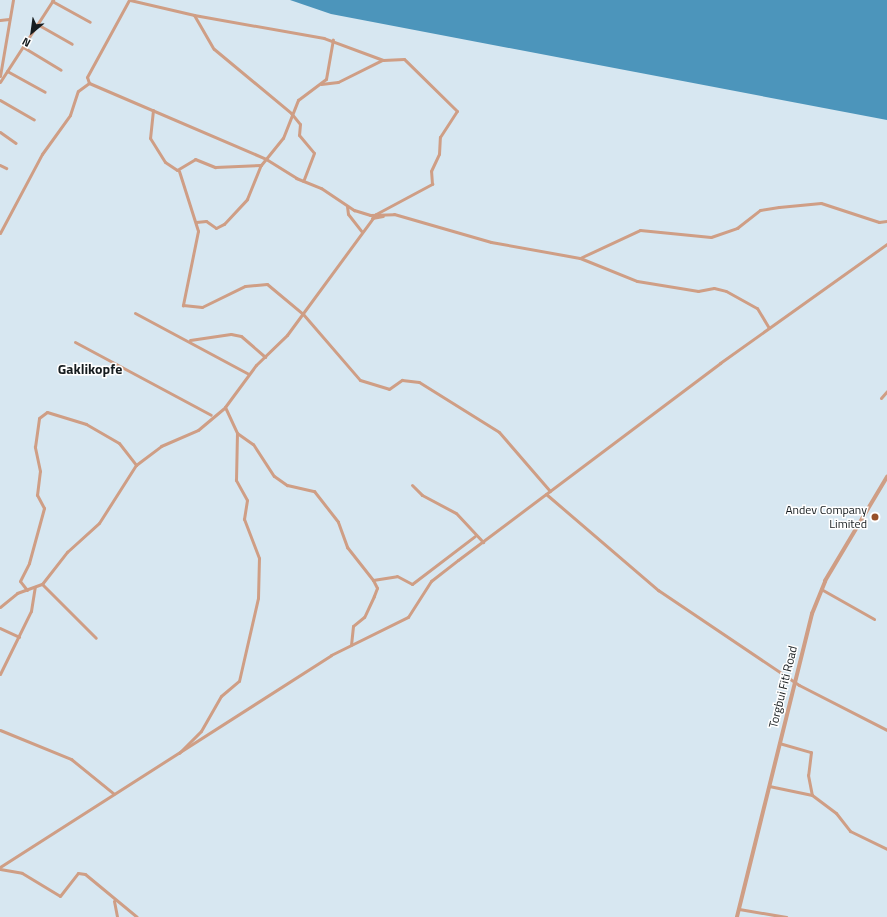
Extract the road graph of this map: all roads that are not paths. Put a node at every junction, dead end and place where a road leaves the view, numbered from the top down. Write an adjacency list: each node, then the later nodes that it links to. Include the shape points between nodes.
1 (13, 0): 5 (street)
2 (52, 0): 7 (street); 8 (street)
3 (130, 0): 4 (street); 18 (street, via 87,77)
4 (194, 15): 9 (street); 23 (street, via 214,49)
5 (9, 19): 6 (street); 12 (street)
6 (0, 20)
7 (90, 22)
8 (37, 24): 10 (street); 11 (street)
9 (333, 40): 13 (street); 19 (street, via 330,68)
10 (72, 44)
11 (23, 47): 14 (street); 15 (street)
12 (2, 50): 16 (street)
13 (382, 60): 19 (street, via 338,82); 34 (street, via 408,62 457,110 440,137 439,154 430,171 432,184)
14 (61, 70)
15 (7, 71): 16 (street); 20 (street)
16 (1, 76): 17 (street)
17 (0, 82)
18 (89, 83): 22 (street); 41 (street, via 78,91 70,114 42,154)
19 (321, 84): 23 (street, via 304,92)
20 (45, 92)
21 (0, 100): 24 (street)
22 (153, 110): 27 (street); 31 (street, via 150,138 165,162)
23 (292, 113): 27 (street, via 283,138); 32 (street, via 300,124 299,135 314,153 310,171)
24 (34, 120)
25 (0, 132): 26 (street)
26 (16, 143)
27 (266, 159): 29 (street); 32 (street)
28 (0, 165): 30 (street)
29 (261, 165): 31 (street, via 218,167 195,159); 39 (street, via 247,199 224,224 216,228 206,221)
30 (6, 168)
31 (180, 171): 39 (street)
32 (303, 180): 33 (street, via 321,188)
33 (347, 206): 35 (street); 40 (street, via 348,214)
34 (376, 214): 35 (street); 36 (street); 37 (street)
35 (370, 215): 37 (street)
36 (383, 216): 37 (street); 43 (street, via 394,214 491,242 507,242)
37 (373, 218): 40 (street)
38 (887, 221): 43 (street, via 879,222 821,203 779,207 760,210 737,228 711,237 640,230)
39 (196, 222): 45 (street, via 195,249 183,305 202,307 245,286 267,284)
40 (362, 232): 45 (street)
41 (0, 233)
42 (887, 244): 46 (street)
43 (580, 258): 46 (street, via 637,281 698,291 714,288 726,291 757,308)
44 (135, 313): 47 (street)
45 (303, 314): 49 (street); 59 (street, via 360,380 389,389 402,380 419,382 499,432)
46 (768, 328): 59 (street)
47 (190, 340): 49 (street, via 231,334 241,336); 50 (street)
48 (75, 342): 54 (street)
49 (265, 357): 50 (street)
50 (250, 374): 53 (street)
51 (887, 391): 52 (street)
52 (881, 398)
53 (225, 407): 54 (street); 55 (street)
54 (211, 415): 56 (street, via 198,430 161,446)
55 (237, 433): 62 (street, via 253,444 274,476 288,485 314,491 338,522 348,547); 78 (street, via 236,480 247,500 244,519 258,558 258,598 239,682 221,696 201,731)
56 (136, 465): 63 (street, via 99,523 67,552); 65 (street, via 119,443 86,424 47,412 39,418 34,447 40,471 37,495 44,508 29,563 20,581)
57 (887, 477): 66 (street, Torgbui Fiti Road)
58 (412, 485): 60 (street, via 422,495 456,513)
59 (548, 493): 61 (street); 74 (street, via 658,590)
60 (475, 536): 61 (street); 62 (street, via 412,584 398,576)
61 (483, 542): 72 (street, via 432,581 408,617)
62 (373, 580): 72 (street, via 377,588 364,617 353,626)
63 (42, 584): 64 (street); 71 (street)
64 (35, 587): 65 (street); 70 (street, via 30,611)
65 (27, 590): 67 (street, via 17,593)
66 (822, 590): 68 (street); 74 (street, Torgbui Fiti Road)
67 (0, 607)
68 (874, 619)
69 (0, 628): 70 (street)
70 (19, 637): 73 (street)
71 (96, 638)
72 (351, 645): 78 (street)
73 (0, 674)
74 (794, 682): 76 (street); 77 (street, Torgbui Fiti Road)
75 (0, 730): 80 (street, via 71,759)
76 (887, 730)
77 (779, 743): 79 (street, Torgbui Fiti Road); 81 (street, via 813,755 808,775)
78 (179, 753): 80 (street)
79 (769, 786): 81 (street); 85 (street, Torgbui Fiti Road)
80 (114, 794): 83 (street)
81 (812, 794): 82 (street, via 836,813 850,831)
82 (887, 849)
83 (0, 868): 84 (street, via 22,873 60,896 78,873 84,874)
84 (114, 901): 86 (street); 87 (street)
85 (739, 909): 88 (street, Torgbui Fiti Road); 89 (street)
86 (117, 917)
87 (137, 917)
88 (737, 917)
89 (786, 917)

